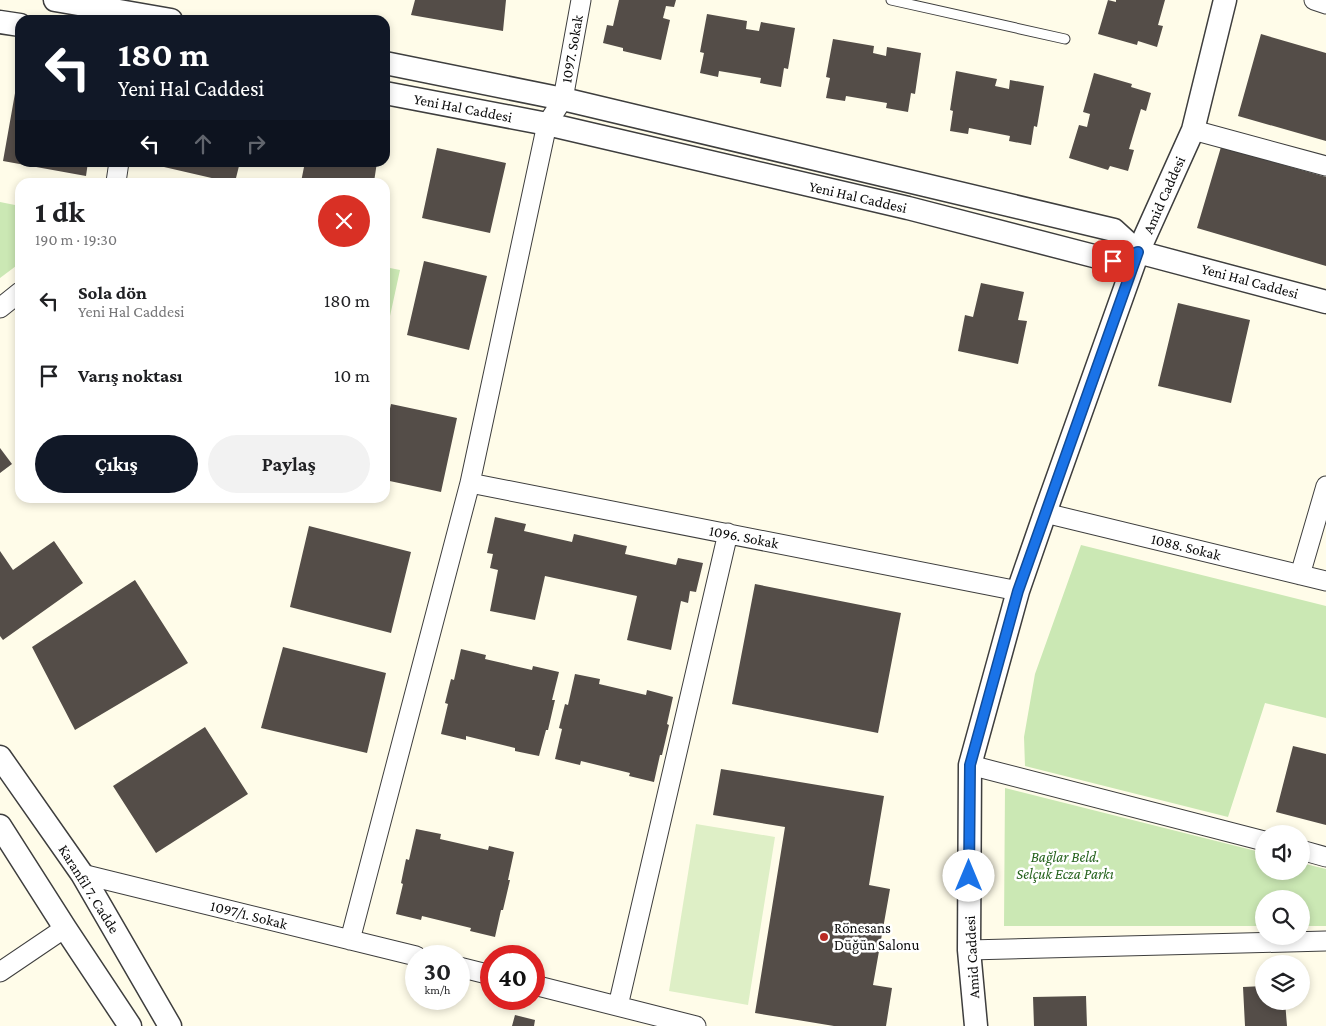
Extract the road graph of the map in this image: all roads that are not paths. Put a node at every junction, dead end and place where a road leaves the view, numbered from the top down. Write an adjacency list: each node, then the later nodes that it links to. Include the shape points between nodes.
1 (55, 0): 7 (street)
2 (580, 0): 14 (street, 1097. Sokak)
3 (891, 0): 11 (lane)
4 (1225, 0): 16 (street, Amid Caddesi)
5 (1314, 0): 6 (street)
6 (1326, 4)
7 (144, 7): 8 (street)
8 (161, 15)
9 (0, 22): 10 (street)
10 (15, 24)
11 (1065, 39)
12 (390, 64): 14 (street)
13 (390, 94): 15 (street, Yeni Hal Caddesi)
14 (563, 99): 15 (street); 18 (street, via 1114,230)
15 (546, 124): 18 (street, Yeni Hal Caddesi, via 908,208 1113,261); 22 (street)
16 (1193, 130): 17 (street); 18 (street, Amid Caddesi)
17 (1326, 166)
18 (1138, 252): 20 (street, Yeni Hal Caddesi); 24 (street, Amid Caddesi)
19 (15, 296): 21 (street)
20 (1326, 302)
21 (0, 308)
22 (470, 483): 25 (street, 1096. Sokak); 37 (street)
23 (1326, 486): 26 (street)
24 (1045, 513): 26 (street, 1088. Sokak); 28 (street, Amid Caddesi)
25 (728, 533): 28 (street, 1096. Sokak); 43 (street)
26 (1300, 575): 27 (street, 1088. Sokak)
27 (1326, 581)
28 (1018, 591): 30 (street, Amid Caddesi)
29 (0, 757): 35 (street, Karanfil 7. Cadde)
30 (970, 765): 32 (street); 39 (street, Amid Caddesi)
31 (0, 826): 36 (street)
32 (1255, 839)
33 (1310, 853): 34 (street)
34 (1326, 857)
35 (82, 874): 37 (street, 1097/1. Sokak); 45 (street, Karanfil 7. Cadde)
36 (65, 928): 41 (street); 44 (street)
37 (350, 940): 40 (street, 1097/1. Sokak)
38 (1326, 940): 39 (street)
39 (969, 950): 47 (street, Amid Caddesi)
40 (405, 953)
41 (0, 972)
42 (545, 988): 43 (street)
43 (618, 1006): 46 (street)
44 (130, 1026)
45 (170, 1026)
46 (696, 1026)
47 (976, 1026)

